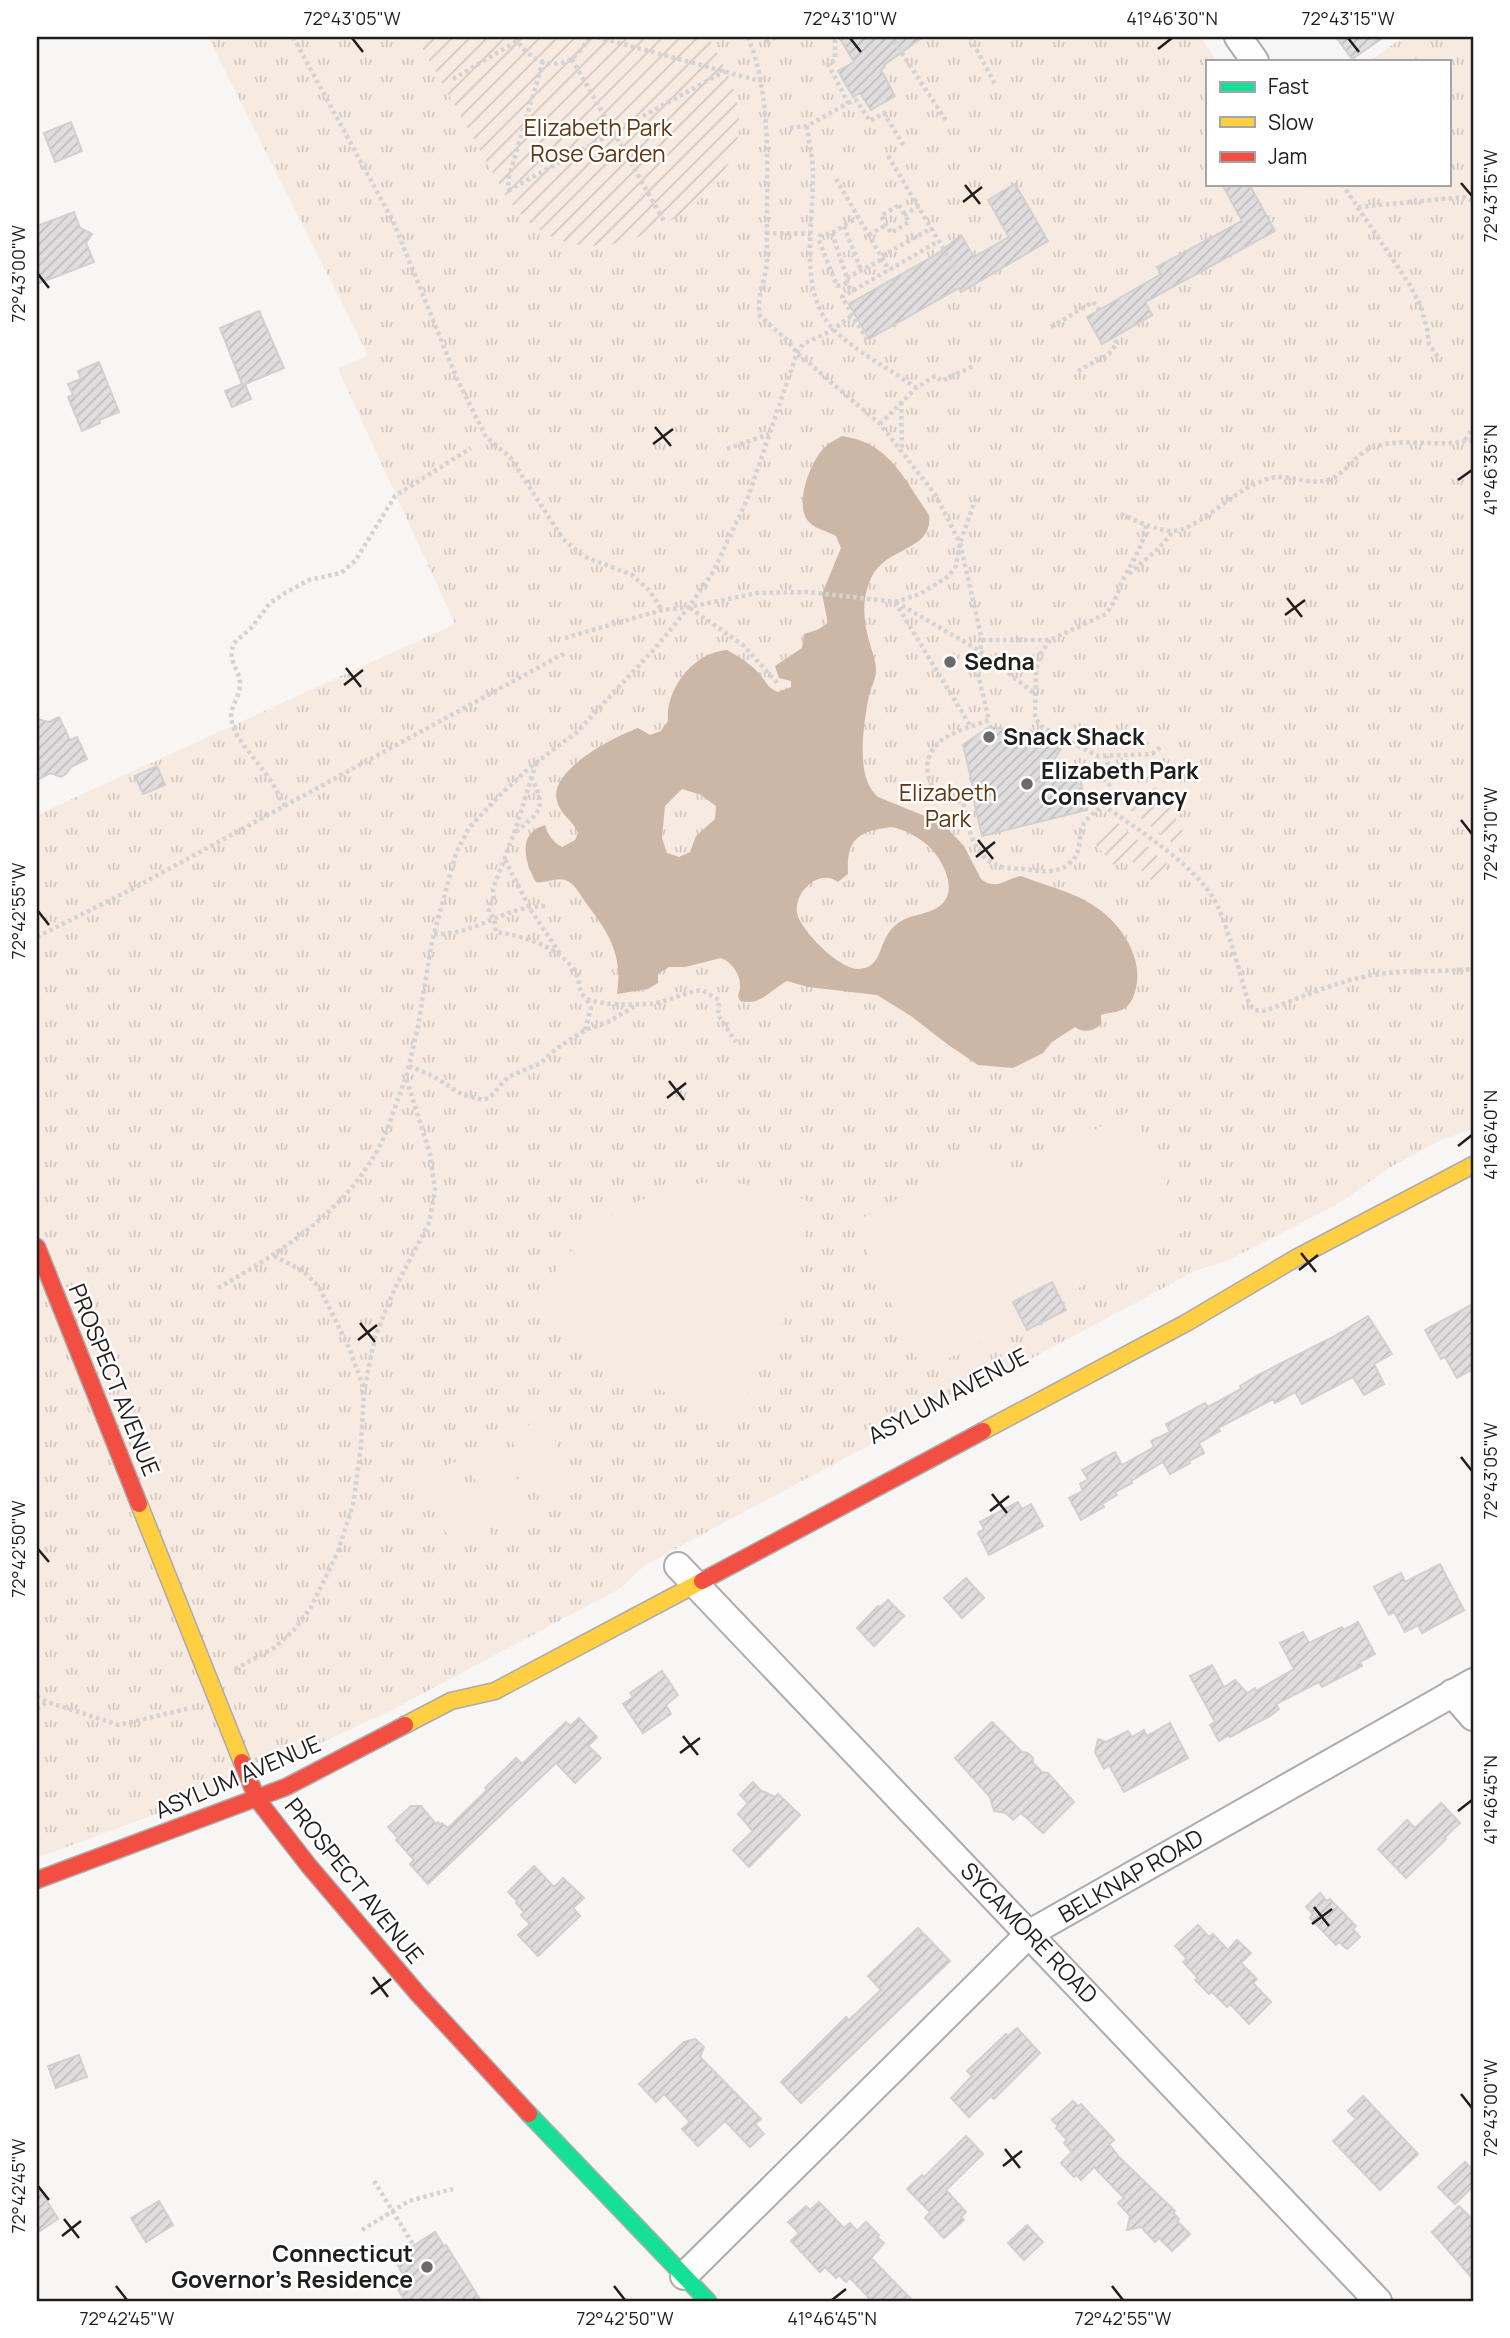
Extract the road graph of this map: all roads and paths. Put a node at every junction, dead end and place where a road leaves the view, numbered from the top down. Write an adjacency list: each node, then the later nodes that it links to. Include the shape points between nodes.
1 (293, 37): 76 (path, via 393,221 457,379 486,436 510,457 563,540 583,556 632,575)
2 (589, 37): 12 (path)
3 (597, 37): 15 (path)
4 (748, 37): 17 (path)
5 (776, 37): 11 (path)
6 (970, 37): 18 (path)
7 (1238, 37): 13 (street)
8 (840, 38): 19 (path, via 835,40 835,60 828,64)
9 (516, 39): 14 (path, via 524,51); 16 (path)
10 (894, 41): 20 (path)
11 (766, 42)
12 (572, 59): 14 (path); 23 (path)
13 (1254, 60)
14 (543, 61): 23 (path, via 508,180 509,190)
15 (725, 71): 17 (path); 23 (path)
16 (453, 79)
17 (761, 81): 37 (path)
18 (995, 84)
19 (848, 103): 21 (path); 24 (path, via 856,100 870,121 884,113)
20 (947, 122)
21 (807, 126): 22 (path); 39 (path, via 813,172)
22 (790, 128)
23 (614, 131): 33 (path)
24 (905, 148)
25 (888, 156): 29 (path)
26 (836, 179): 32 (path)
27 (1343, 186): 30 (path)
28 (1473, 201): 30 (path, via 1464,197)
29 (919, 206): 31 (path); 36 (path)
30 (1358, 207): 55 (path, via 1410,285 1421,307 1429,344)
31 (904, 215): 34 (path, via 909,222 891,233); 34 (path, via 899,205 881,216)
32 (858, 217): 35 (path); 40 (path)
33 (664, 221)
34 (886, 225): 40 (path)
35 (844, 226): 38 (path); 44 (path)
36 (932, 228): 41 (path); 42 (path)
37 (766, 233): 39 (path); 54 (path, via 760,317)
38 (832, 233): 46 (path); 46 (path, via 819,240 837,286)
39 (811, 234): 51 (path, via 817,304)
40 (869, 235): 42 (path)
41 (939, 241): 43 (path); 45 (path)
42 (882, 258): 44 (path); 45 (path)
43 (955, 268)
44 (861, 270): 46 (path)
45 (890, 270): 47 (path)
46 (847, 280): 47 (path)
47 (852, 292): 49 (path, via 842,298)
48 (1099, 310): 50 (path, via 1094,302)
49 (854, 315): 51 (path); 53 (path)
50 (1051, 327)
51 (834, 329): 54 (path, via 803,344); 58 (path)
52 (1114, 338): 57 (path, via 1117,343 1109,354)
53 (867, 340)
54 (797, 353): 60 (path); 62 (path)
55 (1440, 360)
56 (973, 366): 58 (path, via 942,381 935,376)
57 (1077, 371)
58 (916, 388): 59 (path)
59 (901, 402): 60 (path); 67 (path)
60 (880, 424): 67 (path)
61 (1473, 428): 63 (path)
62 (769, 435): 66 (path); 75 (path, via 747,499 713,572)
63 (1465, 440): 64 (path); 71 (path, via 1372,448 1324,481 1273,477)
64 (1473, 441)
65 (471, 448): 92 (path, via 395,496 355,561 341,573 309,580 285,593 234,643 232,660 240,687 232,723)
66 (727, 449)
67 (902, 452): 72 (path, via 935,494)
68 (977, 495): 72 (path)
69 (1121, 514): 70 (path)
70 (1146, 525): 71 (path); 73 (path, via 1143,545)
71 (1173, 531): 73 (path, via 1152,556)
72 (960, 543): 74 (path, via 949,576 920,594); 78 (path)
73 (1125, 577): 79 (path, via 1106,614)
74 (895, 602): 75 (path, via 808,592 757,593); 80 (path); 84 (path)
75 (690, 607): 76 (path); 82 (path, via 743,645); 87 (path, via 577,732)
76 (662, 610): 77 (path)
77 (565, 638)
78 (982, 640): 79 (path); 80 (path)
79 (1050, 640): 83 (path, via 1035,670)
80 (980, 652): 83 (path); 84 (path, via 977,670 989,720)
81 (565, 653): 92 (path)
82 (779, 685)
83 (1035, 694): 86 (path, via 1035,718 1042,727 1090,754)
84 (971, 727): 90 (path, via 944,739 928,760 931,785 939,795 955,803)
85 (1163, 746): 86 (path, via 1152,754)
86 (1107, 756): 91 (path, via 1108,792)
87 (537, 762): 88 (path); 98 (path, via 469,828 456,853)
88 (531, 778): 93 (path); 93 (path, via 538,791 538,814)
89 (961, 790): 90 (path)
90 (963, 801): 91 (path, via 982,856 1003,868 1034,871 1061,869 1070,863 1077,855 1083,825)
91 (1103, 805): 101 (path, via 1203,883 1217,904 1249,1004 1255,1010 1387,973)
92 (285, 806): 99 (path)
93 (513, 835): 94 (path)
94 (504, 859): 95 (path); 97 (path, via 489,907)
95 (529, 905): 96 (path); 97 (path); 100 (path)
96 (547, 906)
97 (494, 919): 98 (path, via 461,933); 100 (path, via 496,932 526,938)
98 (434, 934): 106 (path)
99 (37, 937)
100 (564, 959): 102 (path)
101 (1473, 969)
102 (587, 999): 103 (path); 104 (path, via 591,1008)
103 (639, 1003): 104 (path); 105 (path, via 659,1003 702,990 719,1000 718,1015)
104 (585, 1030): 106 (path, via 541,1063 508,1077 484,1100 463,1095)
105 (736, 1042)
106 (408, 1066): 107 (path)
107 (406, 1078): 110 (path, via 384,1137 353,1187); 112 (path, via 430,1154 435,1190 429,1223 375,1337)
108 (1473, 1165): 113 (main road, ASYLUM AVENUE, via 1296,1258 1186,1323)
109 (37, 1247): 123 (main road, PROSPECT AVENUE)
110 (274, 1256): 111 (path); 112 (path, via 303,1271 318,1287 350,1350)
111 (218, 1288)
112 (364, 1391): 114 (path, via 353,1505 337,1554 310,1609 293,1631 274,1648)
113 (682, 1571): 118 (main road, ASYLUM AVENUE, via 495,1691); 125 (street, SYCAMORE ROAD)
114 (234, 1670)
115 (475, 1677): 118 (main road, ASYLUM AVENUE)
116 (1463, 1687): 122 (street); 125 (street, BELKNAP ROAD)
117 (37, 1696): 119 (path)
118 (451, 1701): 123 (main road, ASYLUM AVENUE)
119 (47, 1702): 120 (path); 121 (path, via 120,1725)
120 (37, 1709)
121 (181, 1712)
122 (1473, 1717)
123 (257, 1799): 124 (main road, ASYLUM AVENUE); 131 (main road, PROSPECT AVENUE, via 396,1969)
124 (37, 1880)
125 (1030, 1933): 131 (street, BELKNAP ROAD); 133 (street, SYCAMORE ROAD)
126 (374, 2181): 128 (path)
127 (453, 2189): 128 (path, via 409,2201)
128 (393, 2211): 129 (path); 130 (path)
129 (362, 2230)
130 (414, 2246)
131 (684, 2276): 132 (main road, PROSPECT AVENUE)
132 (708, 2301)
133 (1378, 2301)

